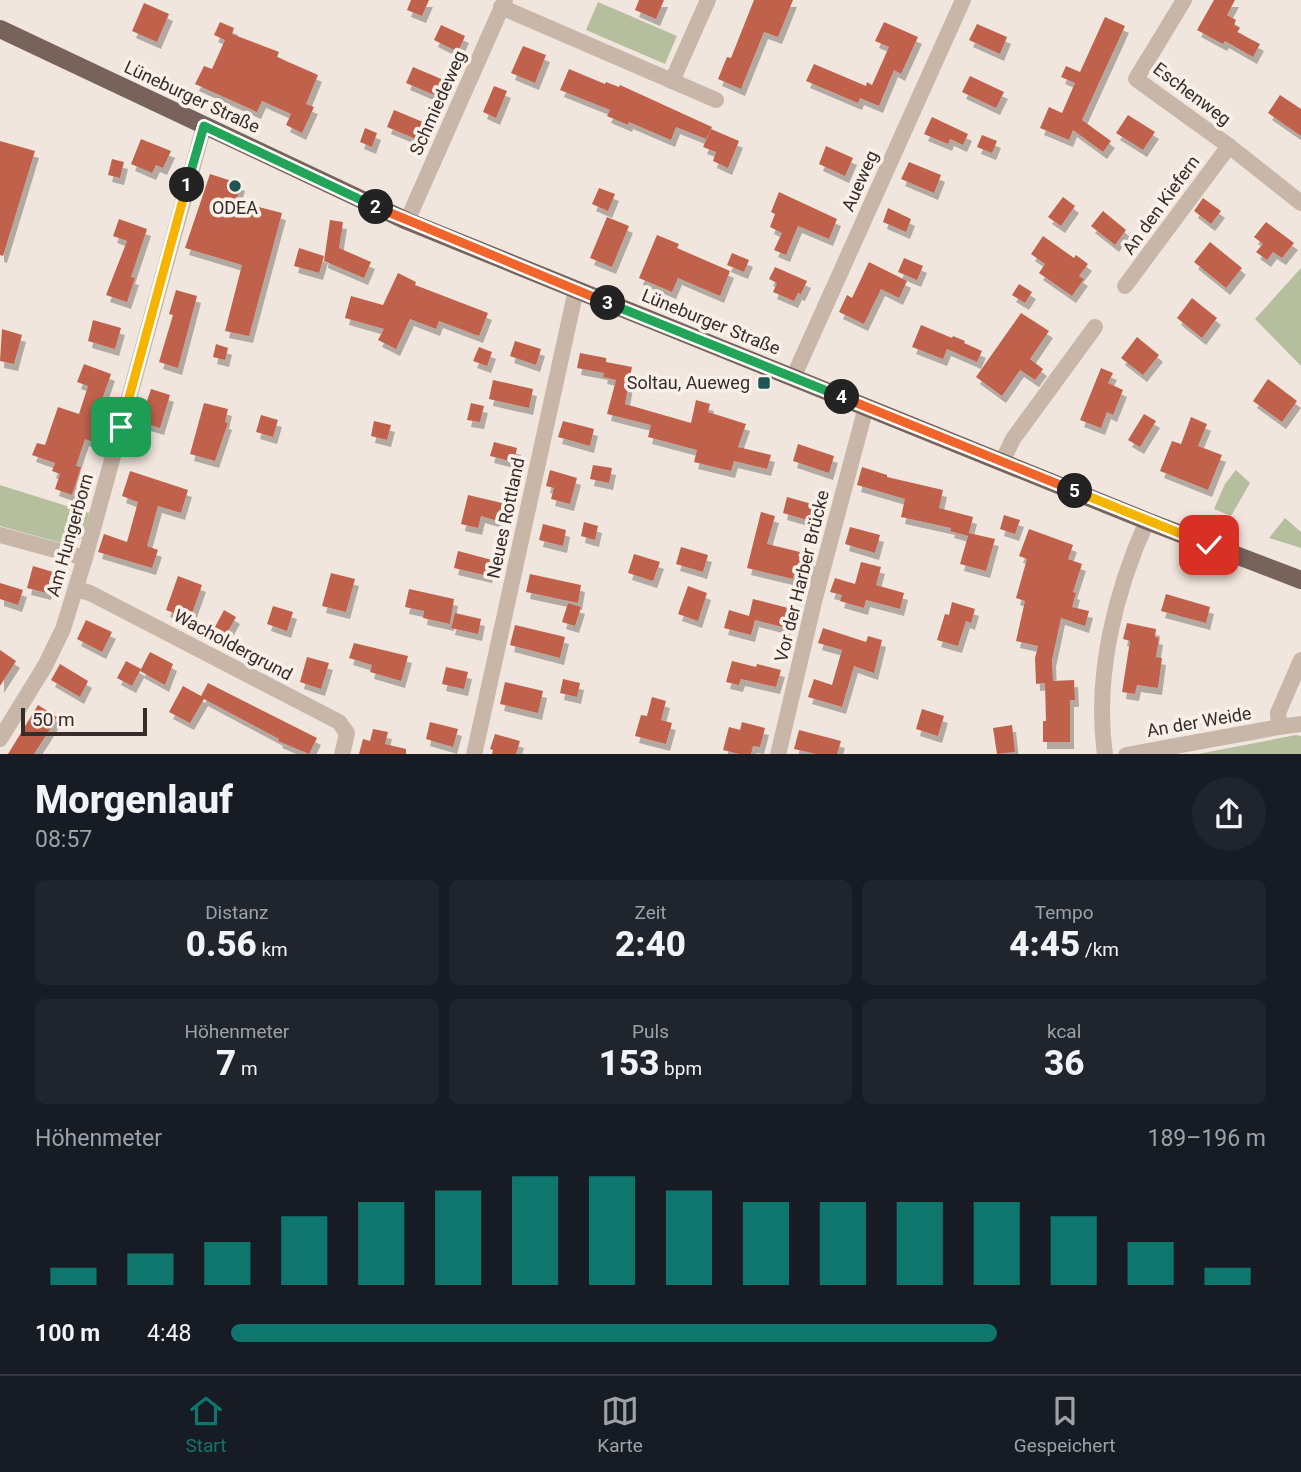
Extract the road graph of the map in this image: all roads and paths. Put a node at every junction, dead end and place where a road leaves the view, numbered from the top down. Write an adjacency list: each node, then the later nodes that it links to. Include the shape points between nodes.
1 (708, 0): 6 (street)
2 (963, 0): 15 (street, Aueweg)
3 (1184, 0): 9 (street, Eschenweg, via 1136,79)
4 (503, 4): 6 (street); 11 (street, Schmiedeweg)
5 (0, 29): 8 (main road, Lüneburger Straße)
6 (672, 81): 7 (street)
7 (716, 100)
8 (204, 126): 11 (main road, Lüneburger Straße); 20 (street, Am Hungerborn)
9 (1229, 146): 10 (street); 12 (street, An den Kiefern)
10 (1301, 202)
11 (407, 221): 13 (main road, Lüneburger Straße)
12 (1125, 286)
13 (576, 290): 15 (main road, Lüneburger Straße); 28 (street, Neues Rottland)
14 (1095, 327): 17 (street, via 1013,439)
15 (793, 377): 16 (main road, Lüneburger Straße)
16 (866, 407): 17 (main road, Lüneburger Straße); 29 (street, Vor der Harber Brücke)
17 (1002, 462): 18 (main road, Lüneburger Straße)
18 (1147, 521): 21 (main road, Lüneburger Straße); 30 (street, via 1115,606 1104,678)
19 (0, 535): 20 (street)
20 (85, 558): 22 (street, Am Hungerborn)
21 (1301, 580)
22 (76, 589): 26 (street, Am Hungerborn, via 45,666); 27 (street, Wacholdergrund, via 339,722 347,733)
23 (1301, 660): 25 (street, An der Weide, via 1278,713)
24 (1301, 724): 25 (street, An der Weide)
25 (1279, 727): 31 (street, An der Weide)
26 (0, 739)
27 (342, 754)
28 (474, 754)
29 (778, 754)
30 (1105, 754)
31 (1126, 754)

